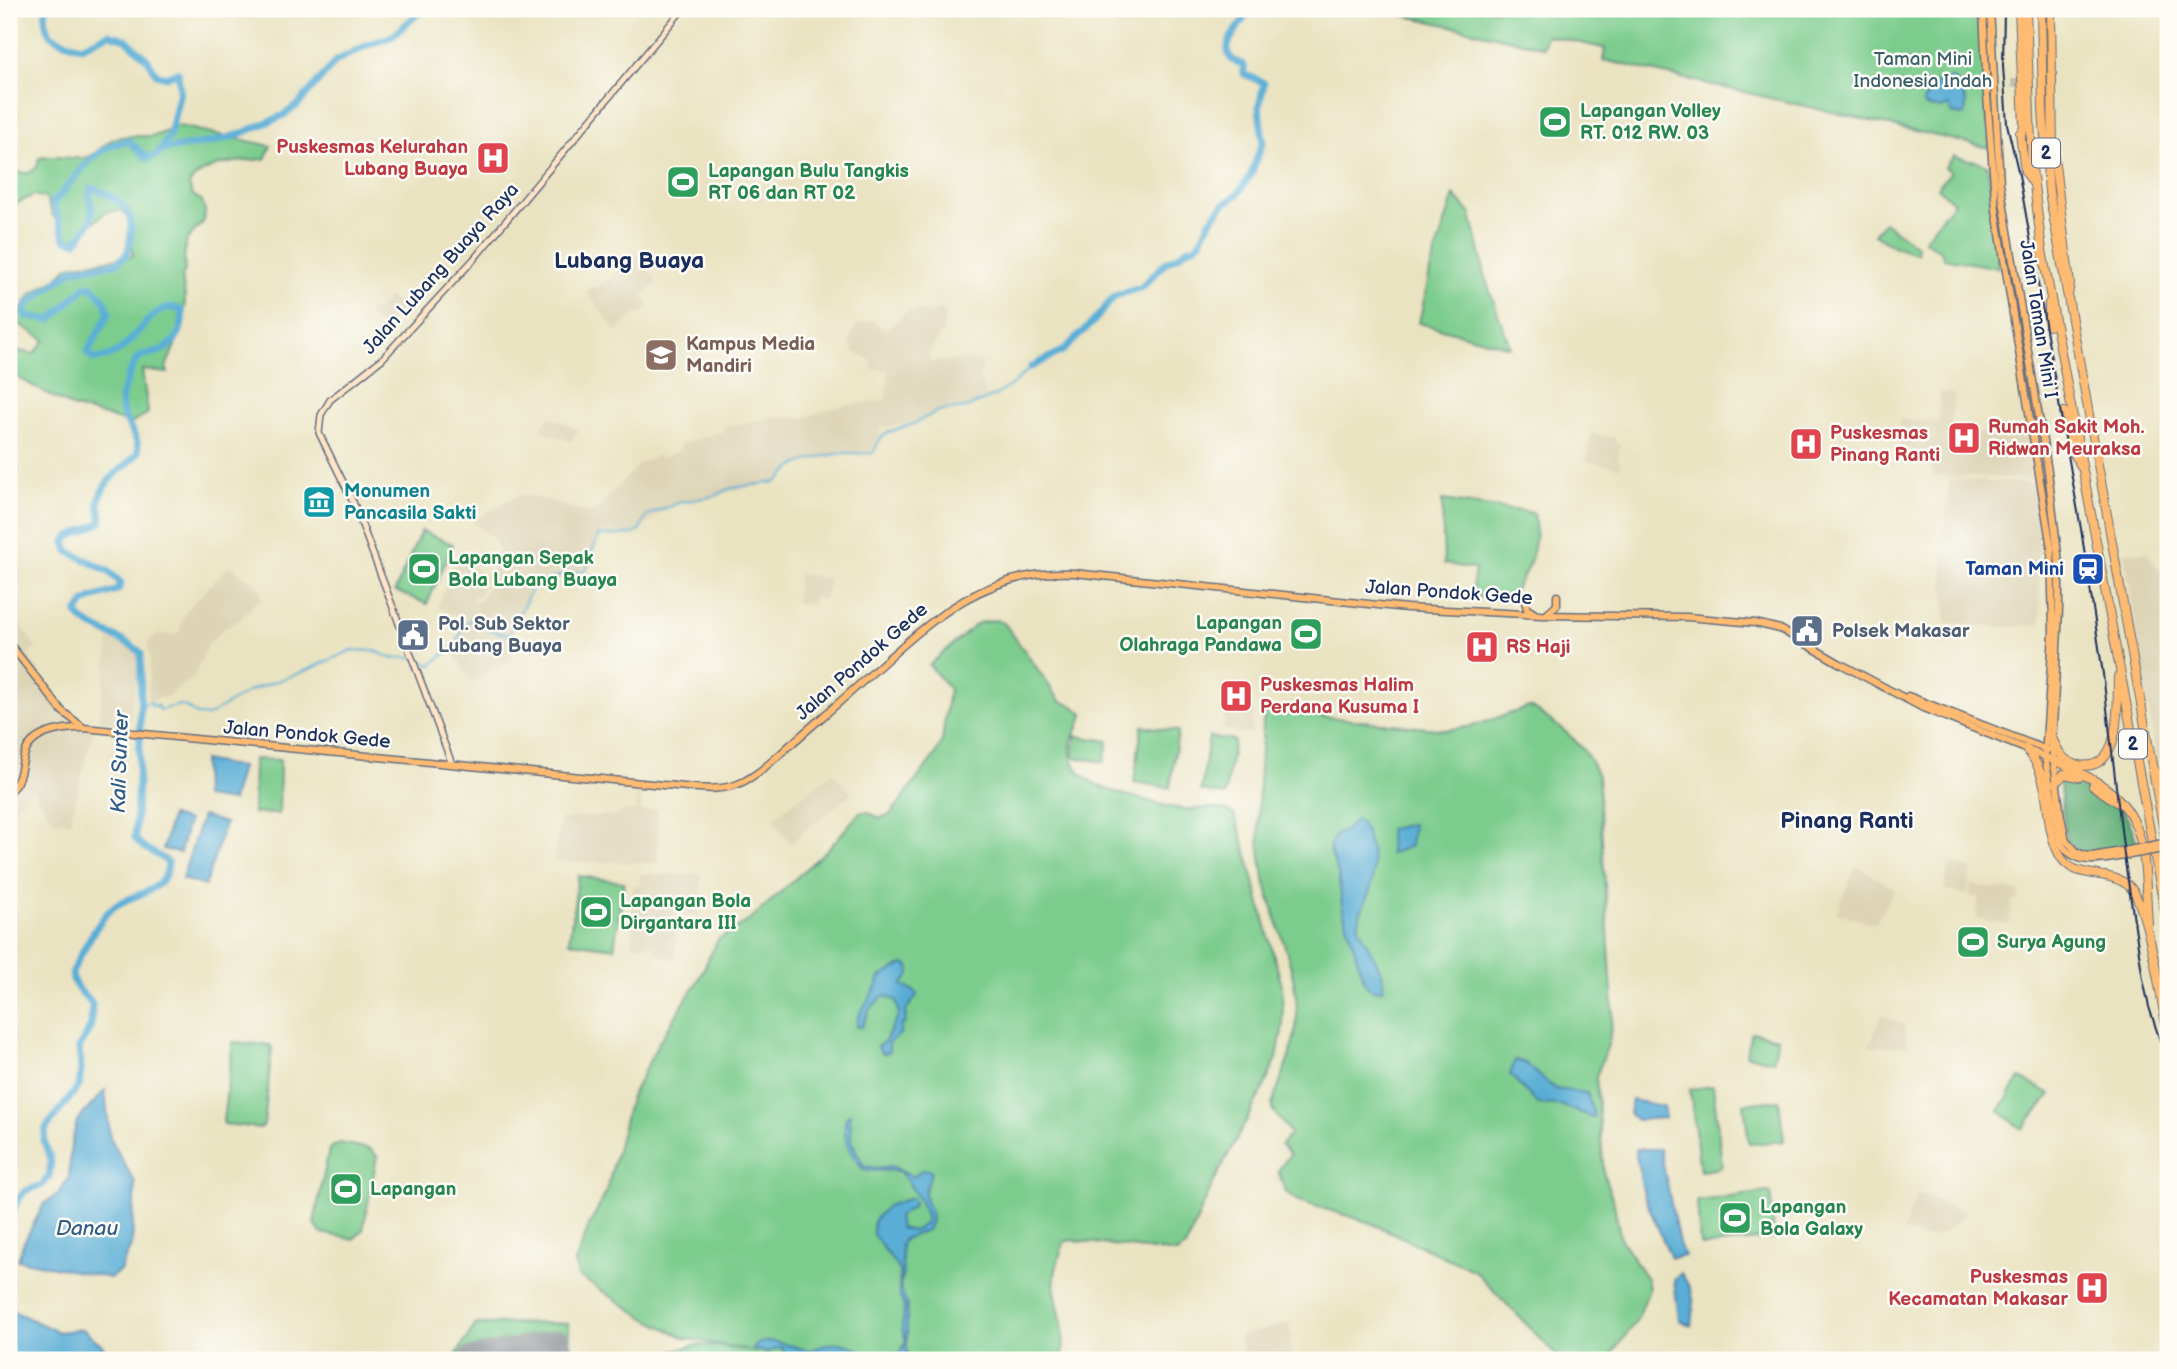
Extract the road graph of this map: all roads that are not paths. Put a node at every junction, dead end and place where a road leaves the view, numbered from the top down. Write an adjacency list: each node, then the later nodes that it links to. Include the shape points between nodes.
1 (684, 9): 29 (main road, Jalan Lubang Buaya Raya, via 450,286 383,359 336,394 318,424 354,504)
2 (1983, 9): 26 (main road, Jalan Taman Mini I, via 1996,209 2052,548)
3 (1990, 9): 26 (main road, Jalan Taman Mini I, via 2000,183 2059,563 2060,610)
4 (2016, 9): 8 (highway); 10 (highway)
5 (2026, 9): 11 (highway, 2)
6 (2041, 9): 12 (highway, 2, via 2049,192)
7 (2051, 9): 12 (highway, via 2053,149 2070,276)
8 (2015, 79)
9 (2016, 90): 10 (highway)
10 (2021, 136): 11 (highway, via 2025,171)
11 (2033, 183): 13 (highway, 2)
12 (2068, 295): 30 (highway, 2)
13 (2050, 297): 14 (highway); 16 (highway, 2)
14 (2049, 326)
15 (2063, 412): 16 (highway, via 2072,450)
16 (2084, 470): 21 (highway, 2)
17 (1557, 596): 19 (main road, via 1555,609)
18 (1525, 602): 19 (main road, via 1529,611)
19 (1541, 615): 22 (main road, Jalan Pondok Gede, via 1708,619 1780,629); 29 (main road, Jalan Pondok Gede, via 1406,608 1074,573 1033,574 990,586 936,618 779,754 733,786 663,785)
20 (9, 643): 23 (main road)
21 (2119, 658): 26 (highway, via 2115,733 2107,754 2091,765 2072,764 2058,752); 38 (highway, 2)
22 (1894, 691): 27 (main road, Jalan Pondok Gede); 27 (main road, Jalan Pondok Gede, via 1925,709)
23 (62, 711): 24 (main road); 25 (main road)
24 (56, 728): 25 (main road, Jalan Pondok Gede); 33 (main road, via 28,748 21,774)
25 (84, 728): 29 (main road, Jalan Pondok Gede)
26 (2049, 735): 27 (main road); 28 (main road, Jalan Taman Mini I)
27 (2025, 745): 28 (main road, Jalan Pondok Gede); 39 (highway, via 2042,774 2059,856 2078,871 2118,880 2131,888)
28 (2049, 755): 32 (main road); 35 (main road, via 2060,841 2066,851 2087,861); 37 (highway, via 2116,794 2128,808 2140,837)
29 (450, 762)
30 (2153, 766): 31 (highway); 36 (highway, 2)
31 (2168, 782)
32 (2056, 783): 35 (main road, via 2064,834 2071,847 2092,856); 37 (highway, via 2064,774 2075,775 2120,804 2132,823)
33 (9, 792)
34 (2168, 845): 35 (main road, bridge)
35 (2134, 851)
36 (2168, 854)
37 (2145, 876): 39 (highway)
38 (2168, 928)
39 (2149, 937): 40 (highway)
40 (2168, 1035)

